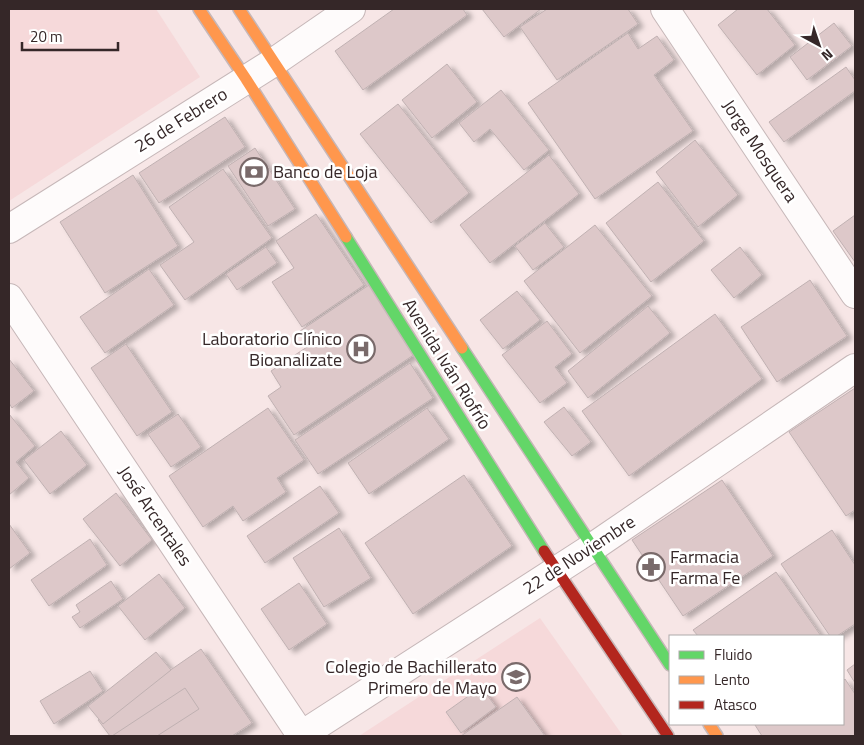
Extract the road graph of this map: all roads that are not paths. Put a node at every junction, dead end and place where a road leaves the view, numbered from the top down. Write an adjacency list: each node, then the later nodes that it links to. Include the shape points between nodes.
1 (199, 9): 6 (main road, Avenida Iván Riofrío)
2 (238, 9): 5 (main road, Avenida Iván Riofrío)
3 (352, 9): 5 (street, 26 de Febrero)
4 (665, 9): 8 (street, Jorge Mosquera)
5 (274, 62): 6 (street, 26 de Febrero); 11 (main road, Avenida Iván Riofrío)
6 (246, 79): 7 (street, 26 de Febrero); 12 (main road, Avenida Iván Riofrío)
7 (9, 229)
8 (855, 294)
9 (9, 298): 15 (street, José Arcentales)
10 (855, 368): 11 (street, 22 de Noviembre)
11 (592, 547): 12 (street, 22 de Noviembre); 13 (main road, Avenida Iván Riofrío)
12 (556, 570): 15 (street, 22 de Noviembre); 16 (main road, Avenida Iván Riofrío)
13 (669, 663)
14 (710, 725): 17 (main road)
15 (300, 736)
16 (668, 736)
17 (718, 736)

